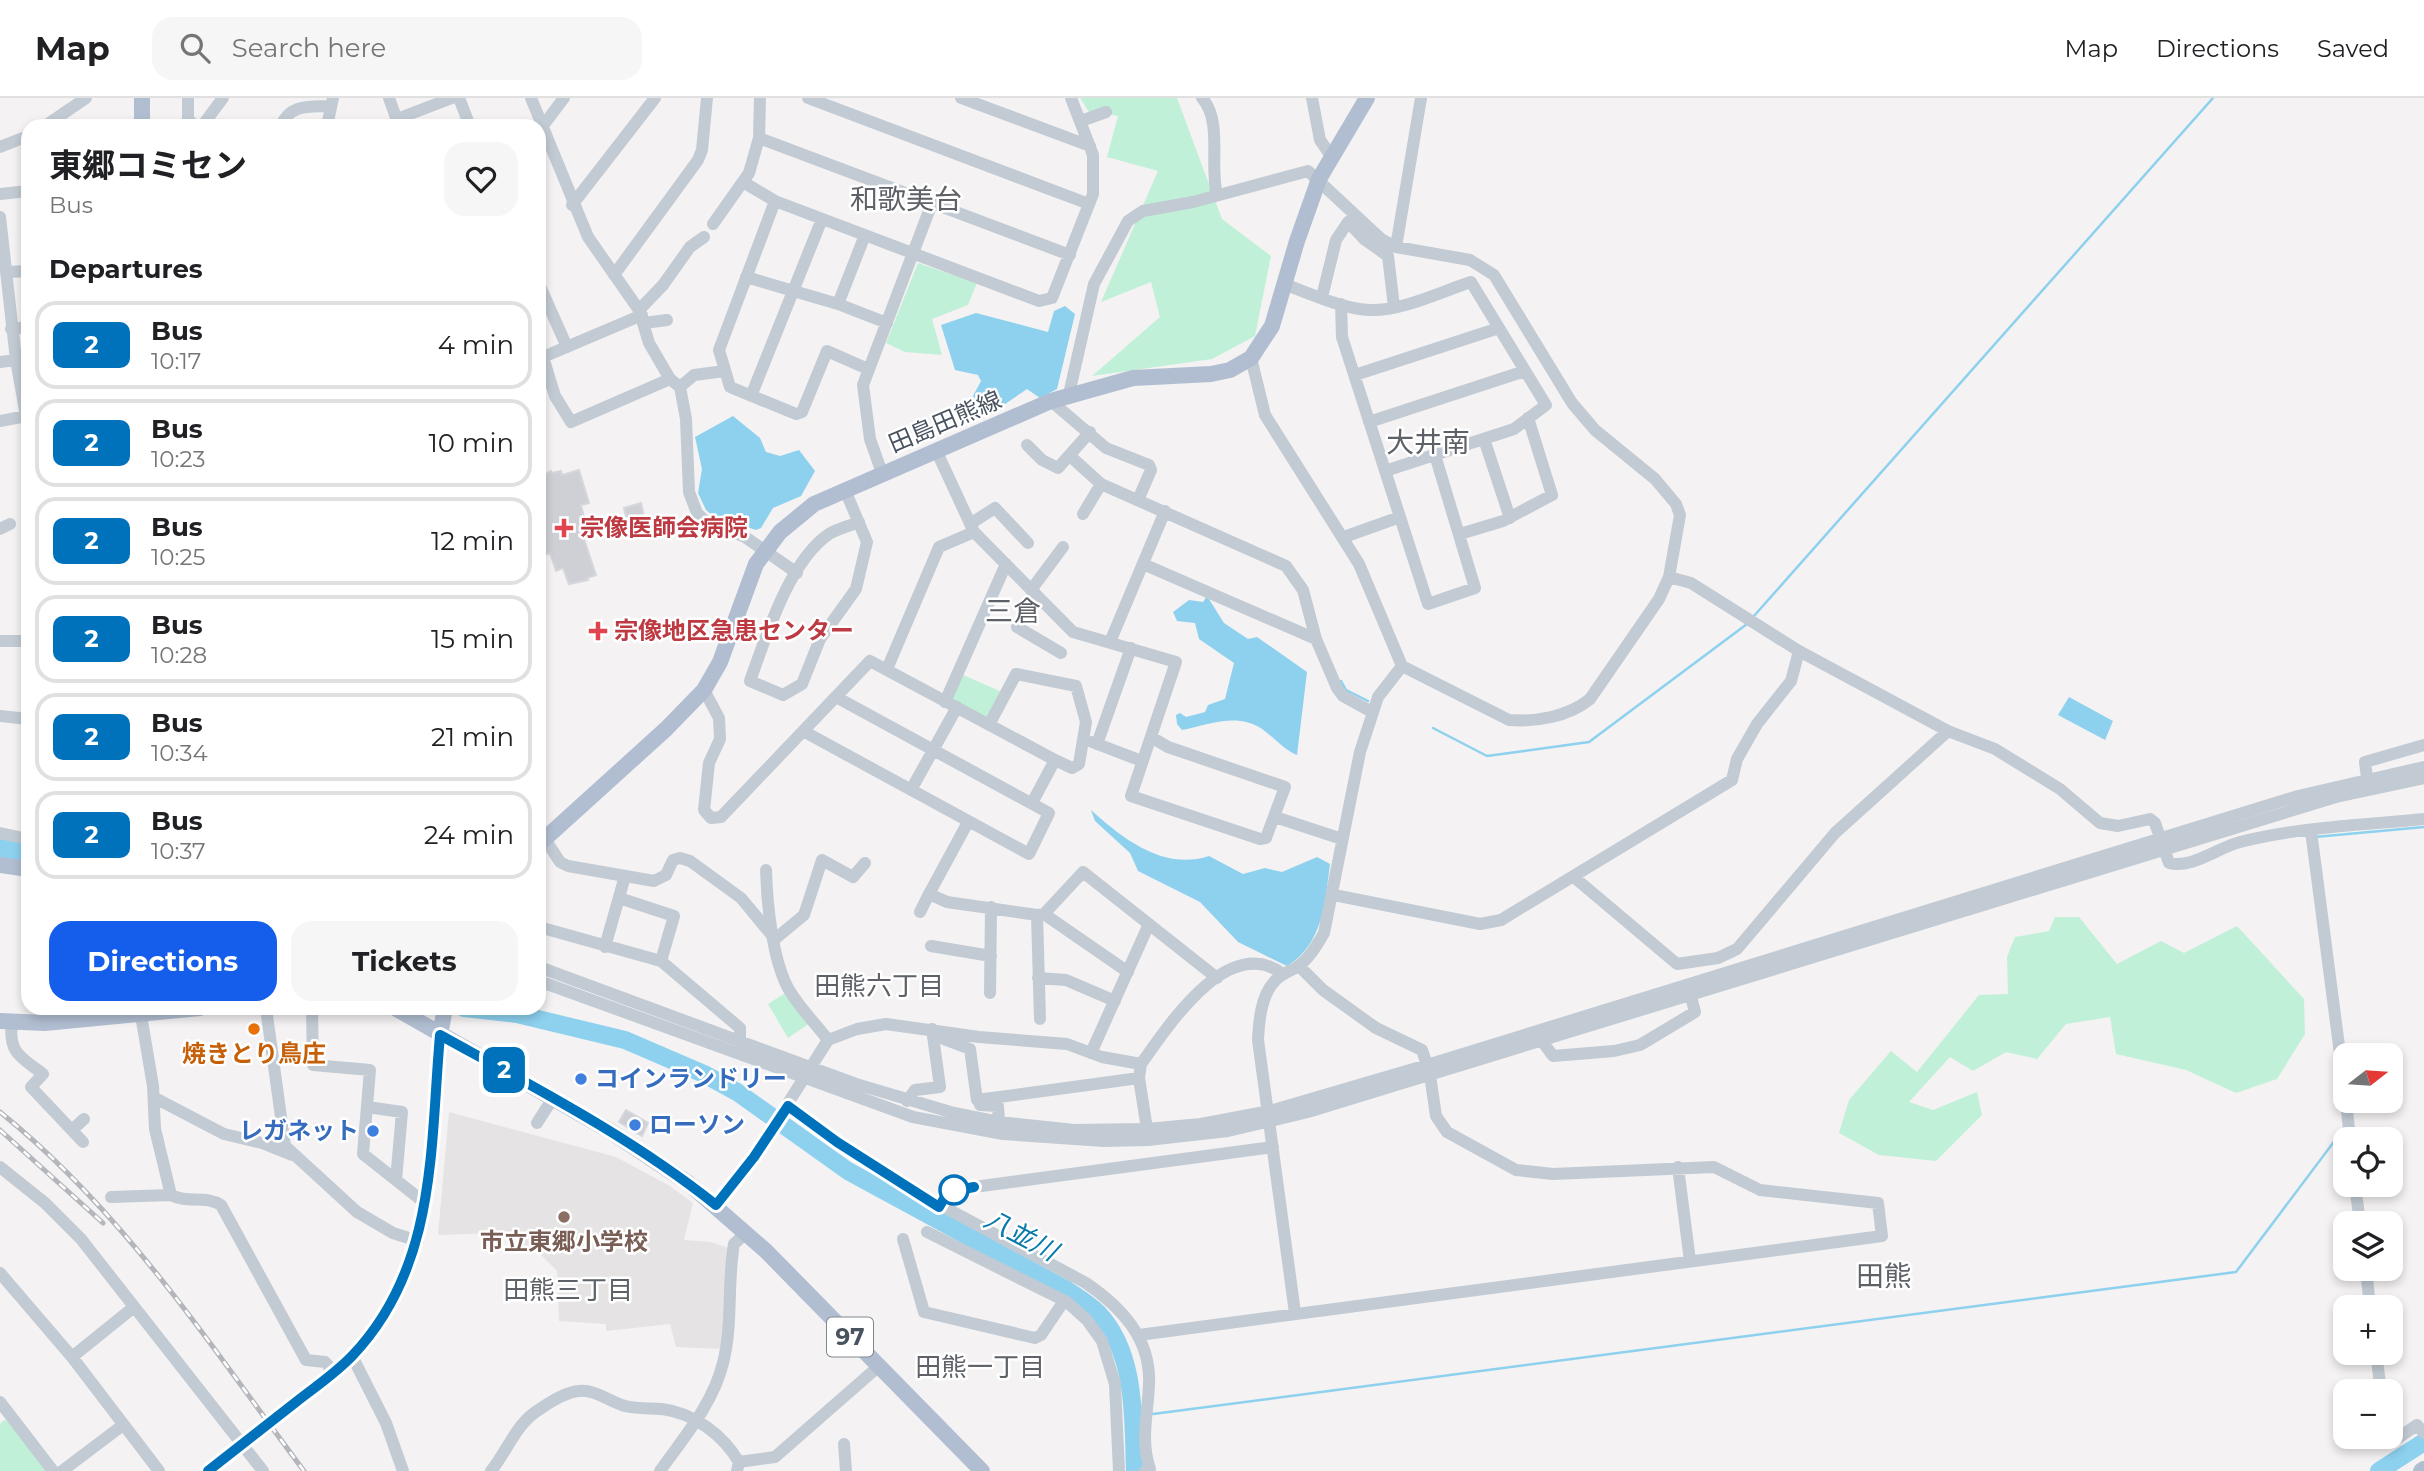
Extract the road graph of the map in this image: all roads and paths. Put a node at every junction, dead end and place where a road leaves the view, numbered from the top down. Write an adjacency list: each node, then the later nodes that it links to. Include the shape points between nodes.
1 (86, 98): 23 (street)
2 (142, 98): 24 (main road)
3 (188, 98): 25 (street)
4 (223, 98): 26 (street)
5 (389, 98): 28 (street)
6 (452, 98): 29 (street)
7 (459, 98): 30 (street)
8 (531, 98): 31 (street)
9 (564, 98): 33 (street)
10 (654, 98): 48 (street)
11 (706, 98): 60 (street, via 698,160)
12 (760, 98): 34 (street)
13 (808, 98): 47 (street)
14 (961, 98): 37 (street)
15 (1071, 98): 32 (street)
16 (1202, 98): 44 (street, via 1211,118 1212,178)
17 (1312, 98): 39 (street, via 1320,140)
18 (1367, 98): 39 (main road)
19 (1421, 98): 54 (street)
20 (331, 102): 21 (street)
21 (296, 103): 27 (street)
22 (1106, 112): 32 (street)
23 (59, 119)
24 (142, 119)
25 (189, 119)
26 (207, 119)
27 (284, 119)
28 (397, 119)
29 (407, 119)
30 (467, 119)
31 (538, 119)
32 (1081, 121): 37 (street)
33 (546, 122)
34 (759, 138): 41 (street); 46 (street)
35 (21, 139): 38 (street)
36 (546, 141): 48 (street)
37 (1090, 146): 47 (street, via 1093,194)
38 (0, 147)
39 (1331, 156): 40 (main road)
40 (1319, 179): 44 (street, via 1308,171); 54 (street, via 1381,239); 62 (main road)
41 (743, 182): 45 (street); 51 (street)
42 (21, 192): 43 (street)
43 (0, 194)
44 (1217, 195): 88 (street, via 1143,211 1123,227 1094,284)
45 (775, 201): 50 (street); 61 (street)
46 (932, 202): 56 (street); 57 (street)
47 (1089, 204): 57 (street)
48 (572, 205): 60 (street)
49 (0, 216): 55 (street)
50 (822, 219): 52 (street); 63 (street)
51 (713, 224)
52 (865, 235): 56 (street); 67 (street)
53 (704, 237): 70 (street, via 690,247)
54 (1396, 247): 120 (street, via 1469,260 1494,275 1572,403 1595,430 1655,479 1675,504 1679,514)
55 (1, 249): 59 (street)
56 (912, 253): 57 (street, via 1039,301 1052,298); 72 (street)
57 (1070, 255)
58 (21, 271): 59 (street)
59 (7, 272): 65 (street)
60 (614, 275): 70 (street)
61 (746, 277): 63 (street); 84 (street, via 719,350)
62 (1286, 285): 64 (street); 79 (main road, via 1272,326)
63 (795, 292): 67 (street); 89 (street)
64 (1322, 297): 68 (street); 69 (street, via 1336,240 1348,222 1388,256)
65 (4, 300): 75 (street)
66 (546, 302): 76 (street)
67 (838, 304): 72 (street)
68 (1340, 304): 69 (street, via 1372,310); 86 (street, via 1342,337)
69 (1394, 307): 74 (street, via 1471,282)
70 (642, 316): 71 (street); 76 (street); 87 (street, via 649,343)
71 (667, 320)
72 (887, 323): 83 (street)
73 (21, 328): 75 (street)
74 (1499, 328): 85 (street); 86 (street)
75 (11, 329): 77 (street)
76 (567, 347): 78 (street)
77 (21, 356)
78 (546, 356)
79 (1251, 358): 88 (main road, 田島田熊線, via 1211,374 1133,378); 113 (street, via 1265,415)
80 (21, 359): 81 (street)
81 (0, 362)
82 (546, 367): 87 (street, via 555,396 571,422)
83 (868, 369): 89 (street, via 827,351 803,412 796,414); 102 (street, via 863,385 870,439)
84 (725, 371): 87 (street, via 694,374); 89 (street, via 730,387)
85 (1525, 371): 92 (street, via 1546,405); 94 (street)
86 (1355, 375): 94 (street)
87 (675, 383): 116 (street, via 693,505 705,521 745,537)
88 (1069, 394): 90 (main road, 田島田熊線)
89 (751, 396)
90 (1051, 401): 95 (street); 98 (main road, 田島田熊線)
91 (21, 417): 93 (street)
92 (1528, 418): 96 (street, via 1514,429); 109 (street, via 1552,495)
93 (0, 421)
94 (1369, 422): 101 (street)
95 (1090, 432): 100 (street); 105 (street, via 1106,448 1149,465)
96 (1484, 439): 99 (street); 109 (street)
97 (1027, 445): 100 (street, via 1051,467 1061,467)
98 (936, 450): 102 (main road, 田島田熊線); 111 (street)
99 (1435, 455): 101 (street); 112 (street)
100 (1070, 456): 103 (street)
101 (1385, 471): 108 (street)
102 (882, 473): 104 (main road, 田島田熊線)
103 (1101, 484): 105 (street); 107 (street)
104 (845, 490): 110 (street); 116 (main road, 田島田熊線, via 800,513)
105 (1138, 500): 106 (street)
106 (1164, 511): 118 (street); 122 (street, via 1286,566 1303,590)
107 (1083, 514)
108 (1400, 517): 112 (street, via 1428,604 1475,588); 113 (street)
109 (1510, 518): 112 (street)
110 (859, 522): 119 (street, via 830,533); 119 (street, via 867,542 856,589 820,639 802,684 783,695 750,681 782,594)
111 (972, 528): 114 (street, via 995,508); 117 (street); 130 (street, via 939,547)
112 (1460, 534)
113 (1344, 537): 129 (street)
114 (1028, 543)
115 (1063, 547): 121 (street)
116 (764, 551): 119 (street); 131 (main road, 田島田熊線, via 747,584 720,662)
117 (1006, 564): 121 (street); 133 (street)
118 (1143, 564): 122 (street); 125 (street)
119 (797, 573)
120 (1669, 577): 127 (street, via 1691,583); 129 (street, via 1659,599 1590,699 1556,716 1509,720)
121 (1033, 591): 125 (street, via 1073,632); 128 (street, via 1017,627)
122 (1316, 639): 134 (street, via 1343,696)
123 (0, 641): 124 (street)
124 (21, 641)
125 (1110, 642): 126 (street)
126 (1131, 648): 140 (street, via 1176,662); 141 (street)
127 (1799, 651): 139 (street); 167 (street, via 1791,681 1757,724 1737,759 1732,780)
128 (1061, 653)
129 (1402, 666): 134 (street)
130 (887, 669): 132 (street, via 870,661); 133 (street)
131 (704, 690): 138 (street, via 719,718 720,739 709,763 704,810 711,818 720,817); 158 (main road, 田島田熊線)
132 (836, 697): 138 (street); 143 (street)
133 (951, 704): 137 (street); 143 (street)
134 (1372, 712): 159 (street)
135 (0, 716): 136 (street)
136 (21, 718)
137 (990, 723): 141 (street, via 1016,674 1054,680 1076,686); 144 (street)
138 (803, 731): 149 (street)
139 (1948, 731): 156 (street, via 1994,749 2045,779 2100,823 2118,826 2144,818 2155,824); 181 (street, via 1835,833 1737,949)
140 (1151, 737): 145 (street); 151 (street, via 1285,787)
141 (1091, 742): 144 (street, via 1072,768); 145 (street)
142 (2424, 745): 147 (street, via 2365,762)
143 (934, 750): 149 (street); 150 (street)
144 (1055, 760): 150 (street)
145 (1142, 761): 151 (street, via 1131,796 1260,839 1266,838)
146 (2424, 767): 147 (street)
147 (2367, 778): 156 (street)
148 (2424, 778): 161 (street, via 2336,797)
149 (911, 790): 153 (street)
150 (1032, 803): 153 (street, via 1049,813 1029,855)
151 (1275, 817): 159 (street)
152 (2424, 819): 154 (street)
153 (968, 822): 168 (street)
154 (2311, 831): 161 (street, via 2245,841 2178,865 2169,863); 206 (street)
155 (0, 833): 157 (street)
156 (2160, 836): 161 (street); 188 (street)
157 (21, 838)
158 (546, 838)
159 (1342, 839): 169 (street)
160 (546, 846): 166 (street, via 568,866)
161 (2165, 850): 191 (street)
162 (865, 863): 176 (street, via 853,877 822,860 804,915)
163 (0, 865): 164 (main road)
164 (21, 868)
165 (766, 870): 176 (street)
166 (625, 876): 170 (street); 176 (street, via 654,881 666,875 673,860 690,861 741,898)
167 (1575, 878): 169 (street, via 1501,920 1480,924); 181 (street)
168 (929, 894): 171 (street, via 947,902); 172 (street)
169 (1334, 895): 182 (street, via 1324,933)
170 (619, 898): 178 (street); 180 (street, via 674,916)
171 (991, 907): 173 (street); 179 (street)
172 (920, 912)
173 (1041, 914): 174 (street, via 1083,872); 184 (street); 186 (street)
174 (1149, 924): 184 (street); 187 (street)
175 (546, 929): 178 (street)
176 (775, 939): 203 (street, via 789,988)
177 (931, 946): 179 (street)
178 (605, 947): 180 (street)
179 (991, 956): 190 (street)
180 (661, 961): 205 (street, via 740,1028)
181 (1682, 965): 188 (street)
182 (1299, 966): 185 (street); 210 (street, via 1323,990 1376,1028 1418,1047)
183 (546, 970): 205 (street)
184 (1128, 972): 192 (street)
185 (1283, 974): 187 (street, via 1256,961); 219 (street, via 1272,983 1262,1005 1259,1027)
186 (1038, 978): 192 (street, via 1066,980); 199 (street)
187 (1217, 978): 208 (street, via 1197,992)
188 (1687, 983): 191 (street); 210 (street)
189 (546, 984): 212 (street)
190 (990, 993)
191 (1690, 996): 204 (street); 204 (street, via 1695,1012 1640,1045 1553,1056)
192 (1115, 1001): 207 (street)
193 (89, 1015): 200 (main road)
194 (139, 1015): 213 (street)
195 (267, 1015): 227 (street, via 282,1138)
196 (312, 1015): 217 (street, via 313,1065 370,1070)
197 (407, 1015): 202 (main road, 97)
198 (444, 1015): 202 (main road)
199 (1040, 1019)
200 (6, 1022): 223 (street, via 13,1049 43,1074 31,1087)
201 (933, 1032): 203 (street, via 886,1024); 207 (street, via 1067,1044); 215 (street, via 970,1049); 216 (street, via 940,1087 915,1090)
202 (440, 1035): 214 (main road, 97); 234 (street)
203 (828, 1040): 209 (street)
204 (1542, 1041): 210 (street)
205 (740, 1042): 209 (street)
206 (2339, 1043)
207 (1091, 1053): 208 (street)
208 (1140, 1064): 211 (street)
209 (813, 1068): 212 (street); 216 (street)
210 (1428, 1070): 219 (street); 230 (street, via 1440,1125 1508,1167 1533,1174)
211 (1139, 1078): 215 (street); 224 (street)
212 (805, 1080): 218 (street); 224 (street, via 913,1117 1003,1134 1093,1141)
213 (155, 1098): 227 (street, via 224,1135); 232 (street, via 155,1129)
214 (552, 1098): 222 (street); 235 (main road, 97, via 660,1162)
215 (977, 1100): 221 (street, via 978,1105 998,1106)
216 (907, 1101): 221 (street)
217 (367, 1107): 231 (street, via 363,1154); 231 (street, via 402,1112)
218 (787, 1108): 235 (street); 236 (street)
219 (1270, 1116): 224 (street); 226 (street)
220 (84, 1119): 223 (street)
221 (999, 1122): 224 (street)
222 (537, 1123)
223 (72, 1130): 225 (street)
224 (1147, 1135): 228 (street)
225 (83, 1142)
226 (1273, 1147): 228 (street); 245 (street)
227 (292, 1155): 240 (street, via 357,1212 393,1233)
228 (1150, 1164): 236 (street, via 959,1189 948,1192)
229 (0, 1167): 244 (street, via 81,1239)
230 (1678, 1167): 241 (street); 241 (street, via 1714,1167 1760,1190 1878,1203 1882,1236)
231 (396, 1180): 234 (street)
232 (171, 1195): 233 (street); 250 (street, via 211,1199 221,1205 306,1360 325,1362)
233 (111, 1197)
234 (425, 1203): 240 (street)
235 (716, 1205): 237 (main road, 97)
236 (939, 1207): 246 (street, via 1086,1283 1112,1301)
237 (746, 1233): 249 (main road, 97); 253 (street, via 734,1244 723,1364)
238 (927, 1233): 243 (street)
239 (903, 1240): 243 (street, via 924,1312 930,1316 970,1320 1035,1338)
240 (418, 1241): 247 (street, via 391,1306)
241 (1690, 1261): 245 (street)
242 (0, 1273): 248 (street)
243 (1064, 1301): 270 (street, via 1087,1320 1108,1358 1115,1384)
244 (134, 1307): 248 (street); 257 (street)
245 (1296, 1313): 246 (street)
246 (1139, 1335): 271 (street, via 1149,1381 1144,1431 1150,1469)
247 (352, 1356): 250 (street); 265 (street, via 386,1423)
248 (72, 1357): 254 (street)
249 (879, 1366): 259 (street, via 775,1457); 269 (main road, 97)
250 (334, 1372): 257 (street)
251 (0, 1402): 252 (street)
252 (4, 1417): 260 (street)
253 (697, 1419): 259 (street, via 733,1451); 266 (street, via 665,1409 627,1407 579,1391 538,1410 519,1425 510,1448); 267 (street)
254 (122, 1425): 261 (street); 262 (street)
255 (2423, 1431): 256 (street, via 2417,1425)
256 (2403, 1435)
257 (244, 1443): 263 (street); 264 (street)
258 (844, 1444): 268 (street)
259 (738, 1467)
260 (53, 1471)
261 (62, 1471)
262 (159, 1471)
263 (208, 1471)
264 (263, 1471)
265 (403, 1471)
266 (491, 1471)
267 (660, 1471)
268 (846, 1471)
269 (982, 1471)
270 (1119, 1471)
271 (1145, 1471)

